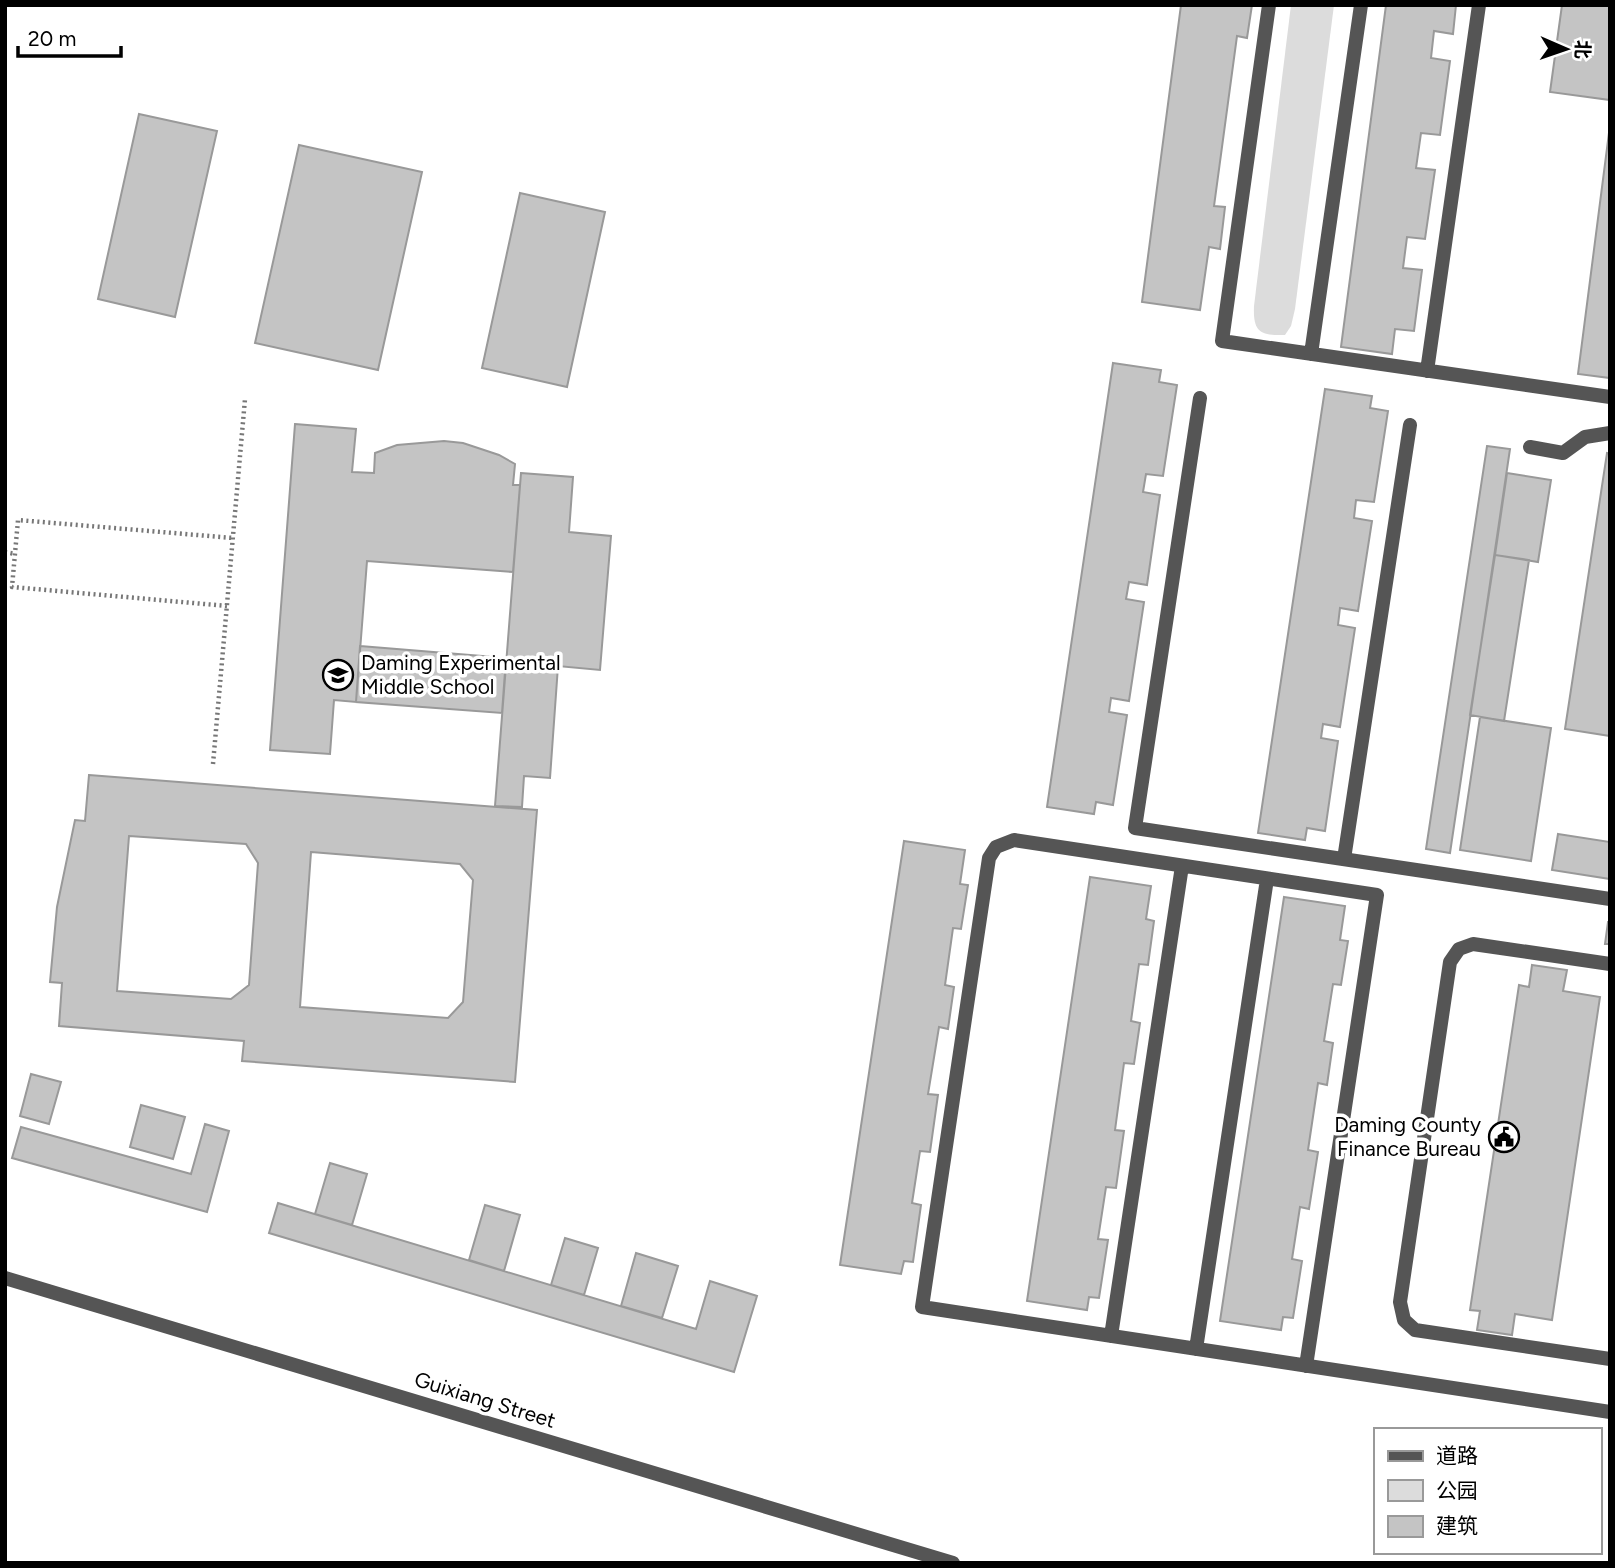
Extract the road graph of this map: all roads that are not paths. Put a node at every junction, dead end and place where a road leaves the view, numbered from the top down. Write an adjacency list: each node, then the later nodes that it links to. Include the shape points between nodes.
1 (1269, 5): 4 (street, via 1222,341)
2 (1361, 5): 4 (street)
3 (1479, 5): 5 (street)
4 (1311, 354): 5 (street)
5 (1426, 370): 6 (street)
6 (1610, 397)
7 (1200, 398): 11 (street, via 1135,828)
8 (1410, 425): 11 (street)
9 (1610, 433): 10 (street, via 1585,437 1563,453)
10 (1530, 447)
11 (1344, 859): 14 (street)
12 (1182, 866): 13 (street); 17 (street); 17 (street, via 1014,840 996,847 989,858 922,1307)
13 (1267, 879): 18 (street); 20 (street, via 1377,895)
14 (1610, 900)
15 (1610, 964): 19 (street, via 1473,944 1459,949 1450,962 1400,1302 1404,1320 1415,1330)
16 (5, 1278): 22 (street, Guixiang Street)
17 (1111, 1336): 18 (street)
18 (1196, 1349): 20 (street)
19 (1610, 1359)
20 (1306, 1366): 21 (street)
21 (1610, 1412)
22 (953, 1563)

